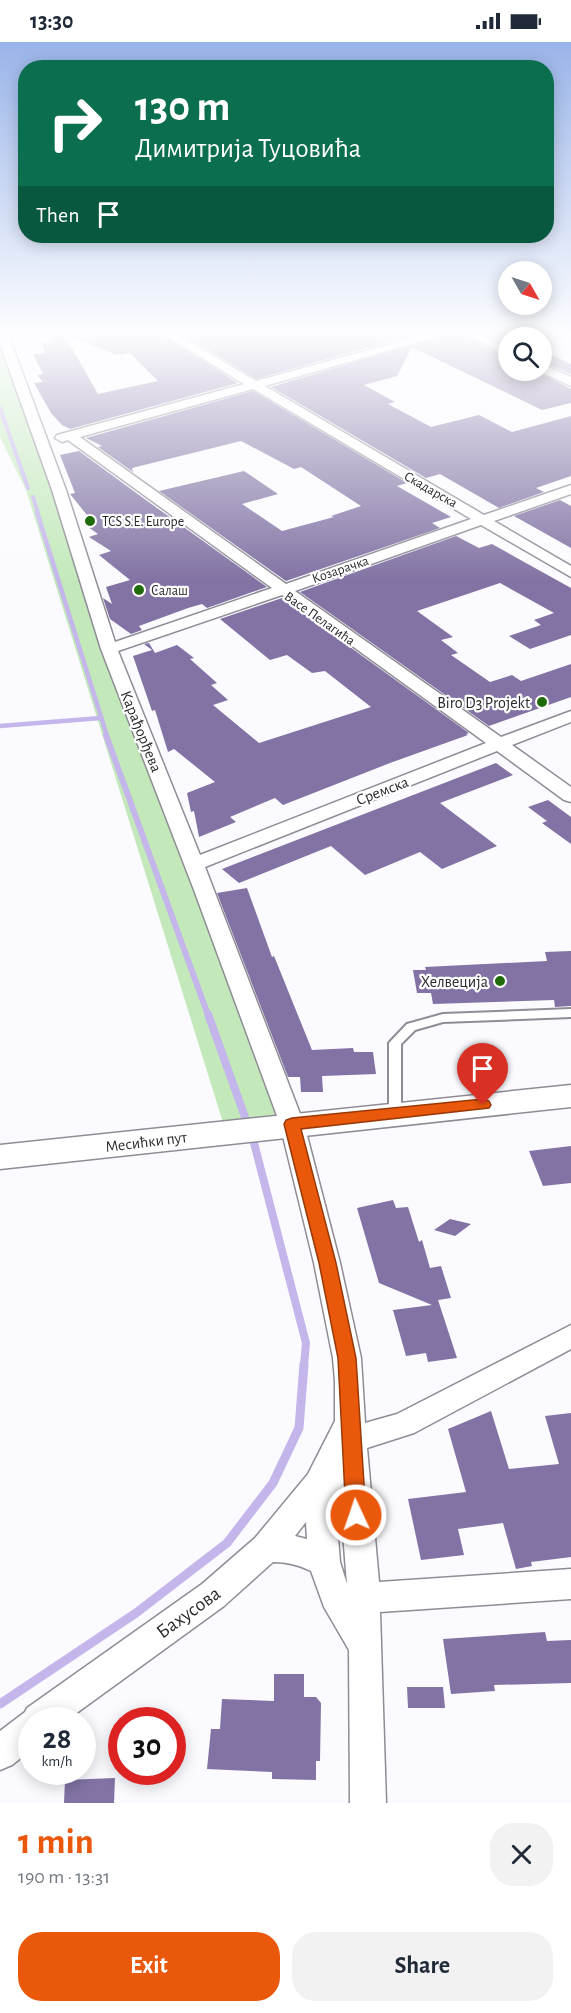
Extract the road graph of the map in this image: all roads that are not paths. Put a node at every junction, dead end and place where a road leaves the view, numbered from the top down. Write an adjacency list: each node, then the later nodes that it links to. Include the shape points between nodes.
1 (32, 416): 5 (street, Карађорђева)
2 (142, 416): 4 (street)
3 (307, 416): 7 (street, Скадарска)
4 (70, 436): 5 (street); 9 (street, Васе Пелагића)
5 (41, 442): 10 (street, Карађорђева)
6 (571, 489): 7 (street, Козарачка)
7 (483, 520): 8 (street, Скадарска); 9 (street, Козарачка)
8 (571, 572)
9 (281, 590): 10 (street, Козарачка); 12 (street, Васе Пелагића)
10 (109, 649): 14 (street, Карађорђева)
11 (571, 717): 12 (street, Сремска)
12 (499, 745): 13 (street, Васе Пелагића); 14 (street, Сремска)
13 (571, 796)
14 (194, 864): 18 (street, Карађорђева)
15 (571, 1013): 17 (lane, via 442,1018 411,1027 395,1043)
16 (571, 1096): 17 (street, Месићки пут)
17 (395, 1114): 18 (street, Месићки пут)
18 (292, 1124): 19 (street, Месићки пут); 21 (street, Карађорђева, via 347,1358)
19 (0, 1157)
20 (571, 1336): 21 (street, via 404,1424)
21 (351, 1430): 22 (street, Бахусова); 23 (street, Карађорђева)
22 (319, 1483): 23 (street, via 342,1496); 24 (street, Бахусова); 25 (street)
23 (356, 1515): 27 (street, Карађорђева)
24 (266, 1548): 25 (street, via 302,1550); 29 (street, Бахусова, via 213,1595)
25 (324, 1562): 28 (street, via 335,1596)
26 (571, 1584): 27 (street)
27 (364, 1598): 28 (street, Карађорђева)
28 (364, 1644): 32 (street, Карађорђева)
29 (57, 1707)
30 (18, 1738): 31 (street)
31 (0, 1753)
32 (368, 1803)

